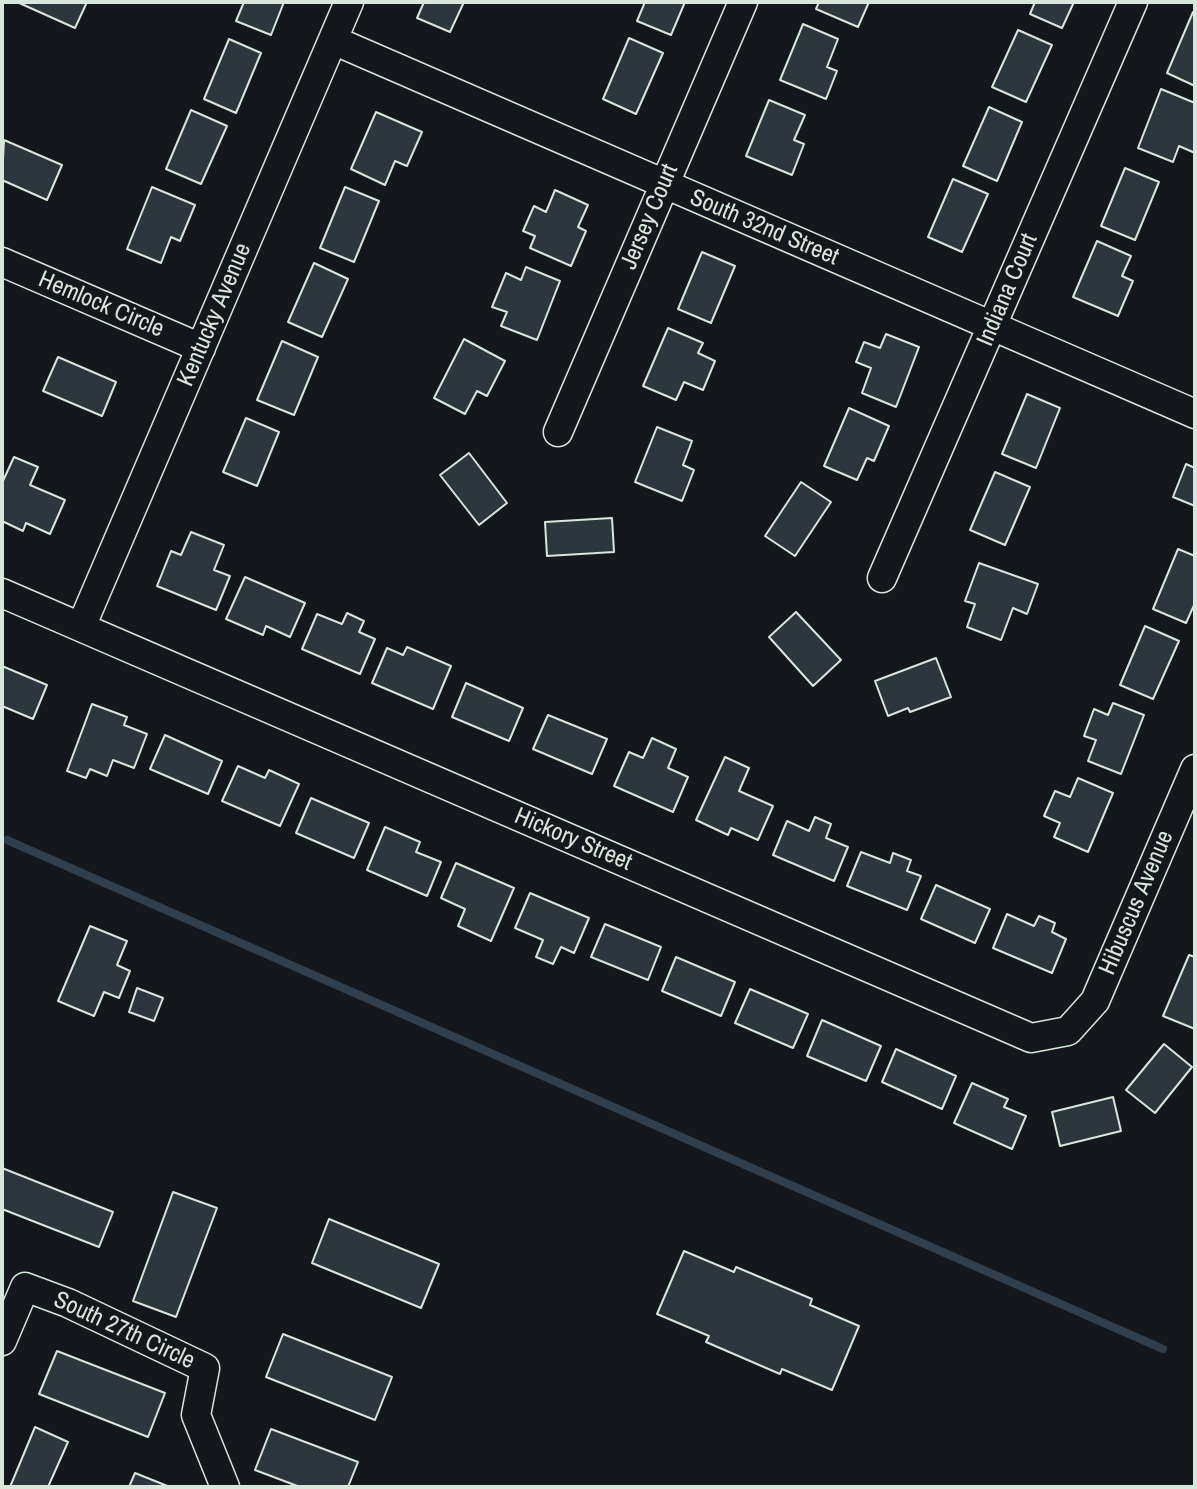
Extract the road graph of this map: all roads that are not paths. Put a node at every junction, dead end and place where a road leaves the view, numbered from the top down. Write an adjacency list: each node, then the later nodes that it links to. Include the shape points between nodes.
1 (349, 2): 4 (street, Kentucky Avenue)
2 (743, 2): 5 (street, Jersey Court)
3 (1133, 2): 7 (street, Indiana Court)
4 (333, 40): 5 (street, South 32nd Street); 8 (street, Kentucky Avenue)
5 (664, 185): 7 (street, South 32nd Street); 10 (street, Jersey Court)
6 (2, 262): 8 (street, Hemlock Circle)
7 (992, 327): 9 (street, South 32nd Street); 11 (street, Indiana Court)
8 (201, 348): 13 (street, Kentucky Avenue)
9 (1195, 414)
10 (558, 432)
11 (882, 578)
12 (2, 593): 13 (street)
13 (81, 627): 15 (street, Hickory Street, via 1031,1038)
14 (1195, 769): 15 (street, Hibuscus Avenue, via 1095,1001)
15 (1068, 1031)
16 (2, 1341): 17 (street, South 27th Circle, via 25,1287 205,1368 196,1415)
17 (225, 1487)

